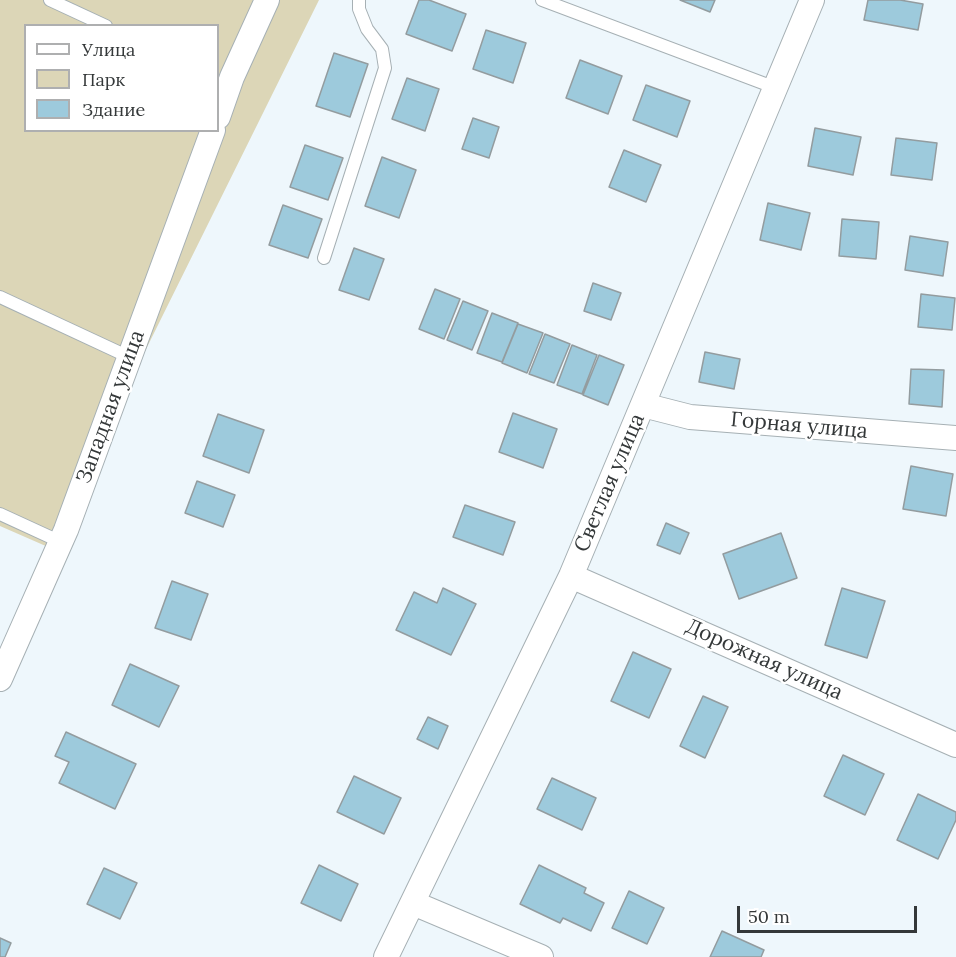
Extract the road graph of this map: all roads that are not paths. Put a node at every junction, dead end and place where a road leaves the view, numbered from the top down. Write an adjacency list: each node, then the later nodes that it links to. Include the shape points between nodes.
1 (50, 0): 6 (lane)
2 (267, 0): 7 (street)
3 (359, 0): 11 (lane, via 358,9 382,49 385,68)
4 (542, 0): 8 (lane)
5 (812, 0): 8 (street, Светлая улица)
6 (102, 24)
7 (224, 79): 9 (street)
8 (776, 88): 14 (street, Светлая улица)
9 (219, 111)
10 (212, 132): 13 (street, Западная улица)
11 (324, 258)
12 (0, 297): 13 (lane)
13 (129, 357): 17 (street, Западная улица)
14 (643, 405): 15 (street, Горная улица, via 690,417); 18 (street, Светлая улица)
15 (956, 438)
16 (0, 514): 17 (lane)
17 (61, 542): 19 (street, Западная улица)
18 (571, 576): 20 (street, Дорожная улица); 21 (street, Светлая улица)
19 (0, 679)
20 (956, 745)
21 (413, 903): 22 (street, Светлая улица); 23 (street)
22 (386, 957)
23 (541, 957)

